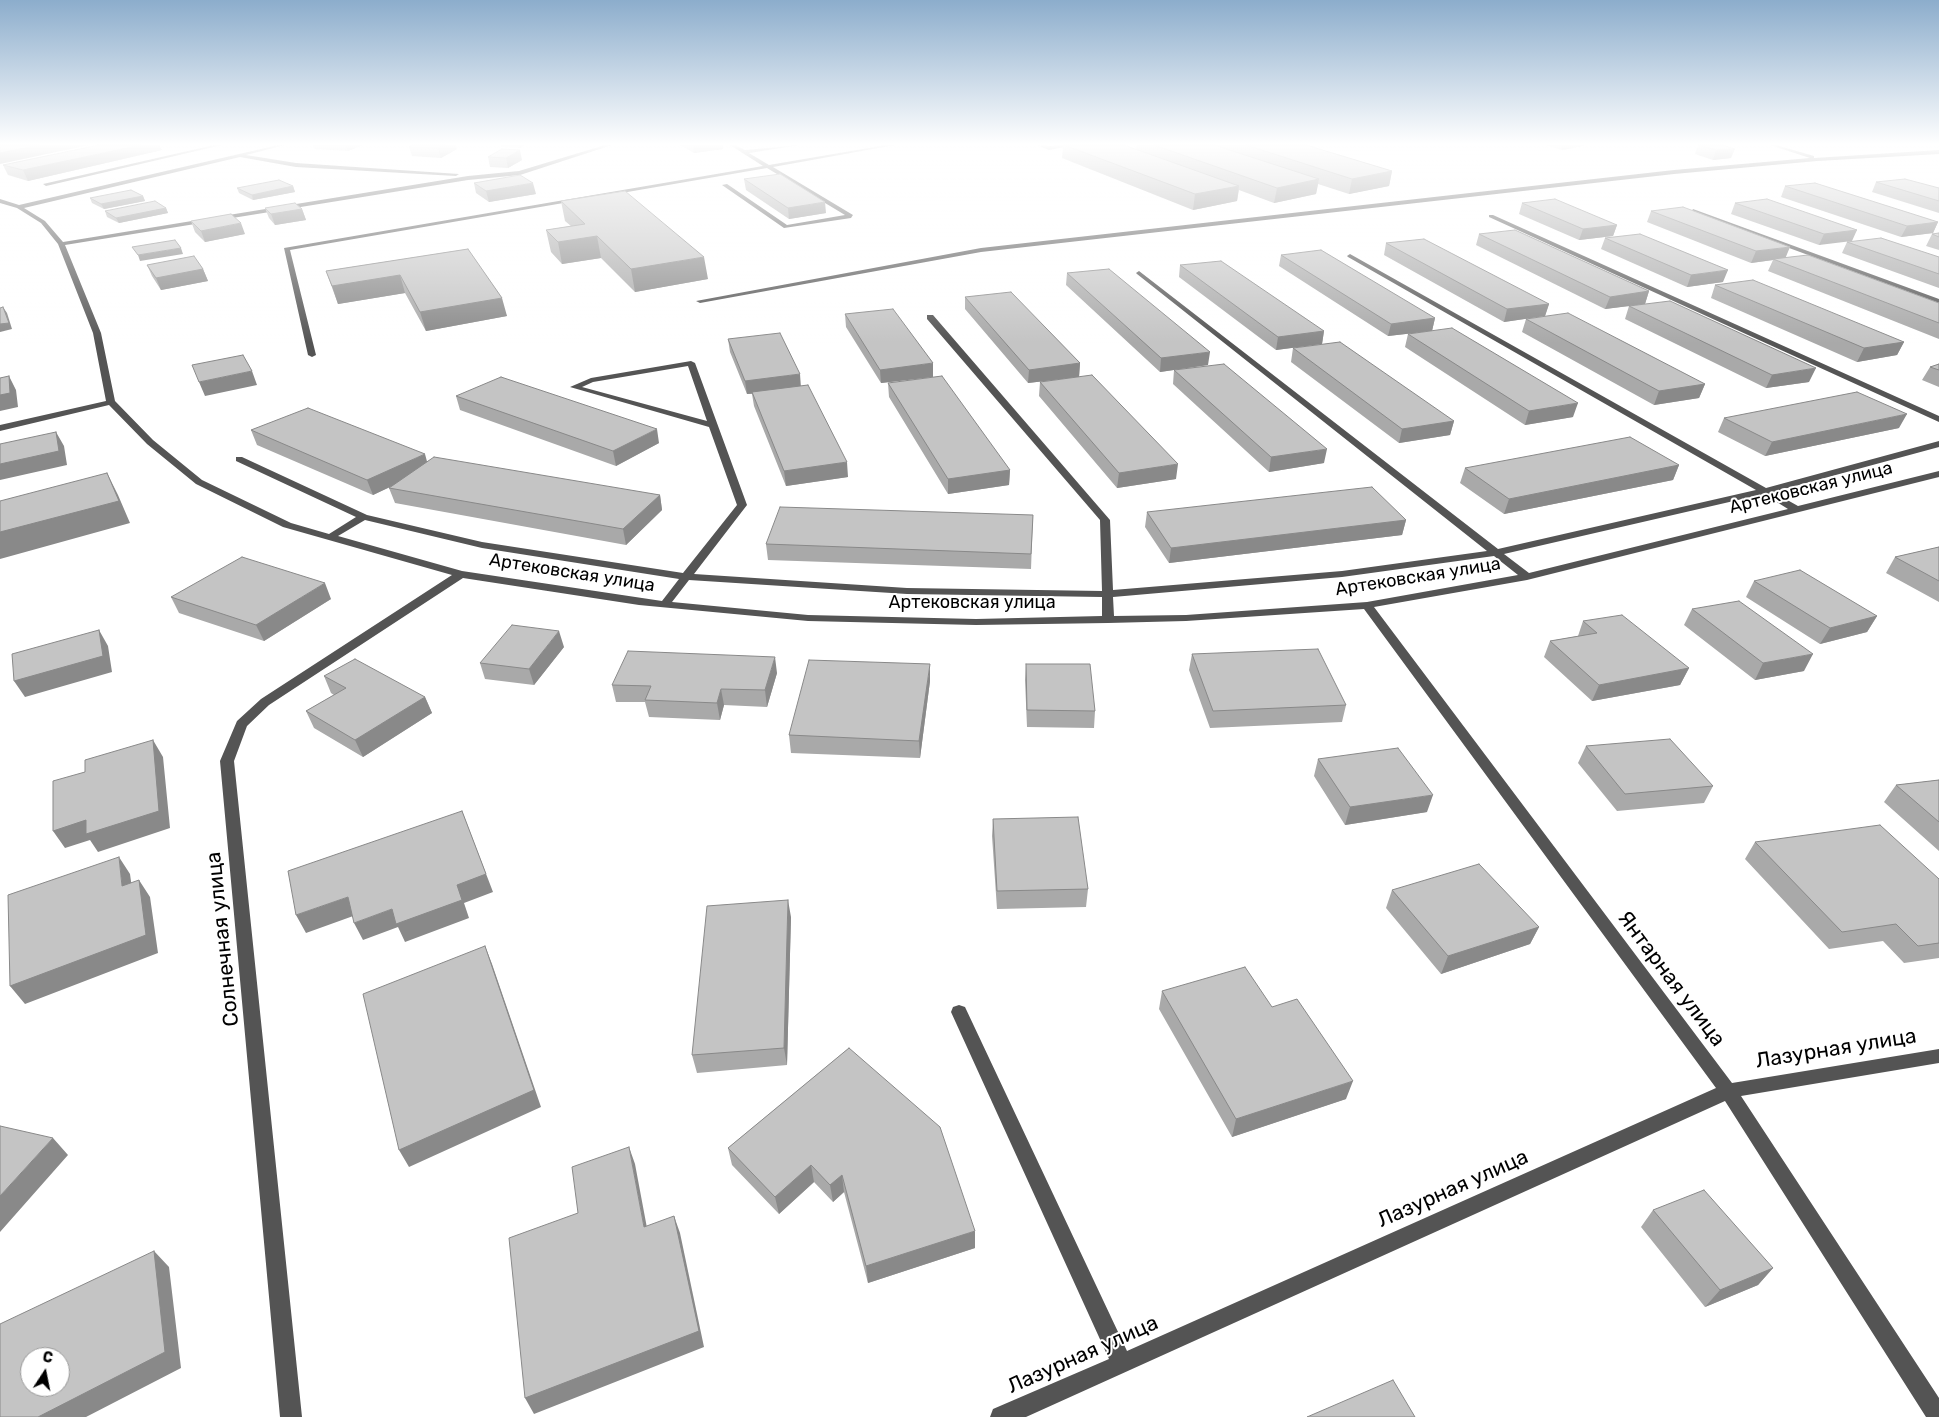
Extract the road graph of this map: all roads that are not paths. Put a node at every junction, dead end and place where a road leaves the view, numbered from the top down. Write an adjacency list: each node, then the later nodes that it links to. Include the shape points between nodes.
1 (26, 211): 9 (street, via 43,222)
2 (264, 211): 9 (street)
3 (500, 211): 15 (street, via 286,248)
4 (763, 211): 5 (street, via 786,227 851,216)
5 (843, 211)
6 (1326, 211): 12 (street, via 981,250)
7 (1693, 211): 13 (street)
8 (1491, 216): 17 (street)
9 (61, 244): 16 (street, via 97,332)
10 (1350, 256): 23 (street)
11 (1139, 273): 27 (street)
12 (700, 301)
13 (1939, 301)
14 (930, 317): 31 (street, via 1105,520)
15 (312, 355)
16 (111, 402): 19 (street); 26 (street, Артековская улица, via 150,442 199,482 287,524)
17 (1939, 419)
18 (713, 426): 18 (street, via 611,397 574,387 591,380 691,363); 29 (street, via 742,505)
19 (0, 428)
20 (1939, 444): 23 (street)
21 (239, 459): 25 (street)
22 (1939, 474): 24 (street, Артековская улица)
23 (1766, 491): 24 (street); 27 (street)
24 (1798, 510): 30 (street, Артековская улица)
25 (364, 517): 26 (street); 29 (street, via 482,545)
26 (330, 537): 28 (street, Артековская улица)
27 (1496, 553): 30 (street); 31 (street, via 1342,574)
28 (461, 574): 32 (street, Артековская улица); 39 (street, Солнечная улица, via 264,702 242,724 227,761)
29 (686, 577): 31 (street, via 907,591); 32 (street)
30 (1527, 577): 33 (street, Артековская улица)
31 (1107, 594): 34 (street)
32 (665, 604): 34 (street, Артековская улица, via 808,618 976,622)
33 (1367, 605): 34 (street, Артековская улица, via 1186,618); 37 (street, Янтарная улица)
34 (1108, 620)
35 (959, 1012): 38 (street)
36 (1939, 1056): 37 (street, Лазурная улица)
37 (1728, 1091): 38 (street, Лазурная улица); 41 (street, Янтарная улица)
38 (1122, 1364): 40 (street, Лазурная улица)
39 (291, 1417)
40 (1001, 1417)
41 (1938, 1417)

